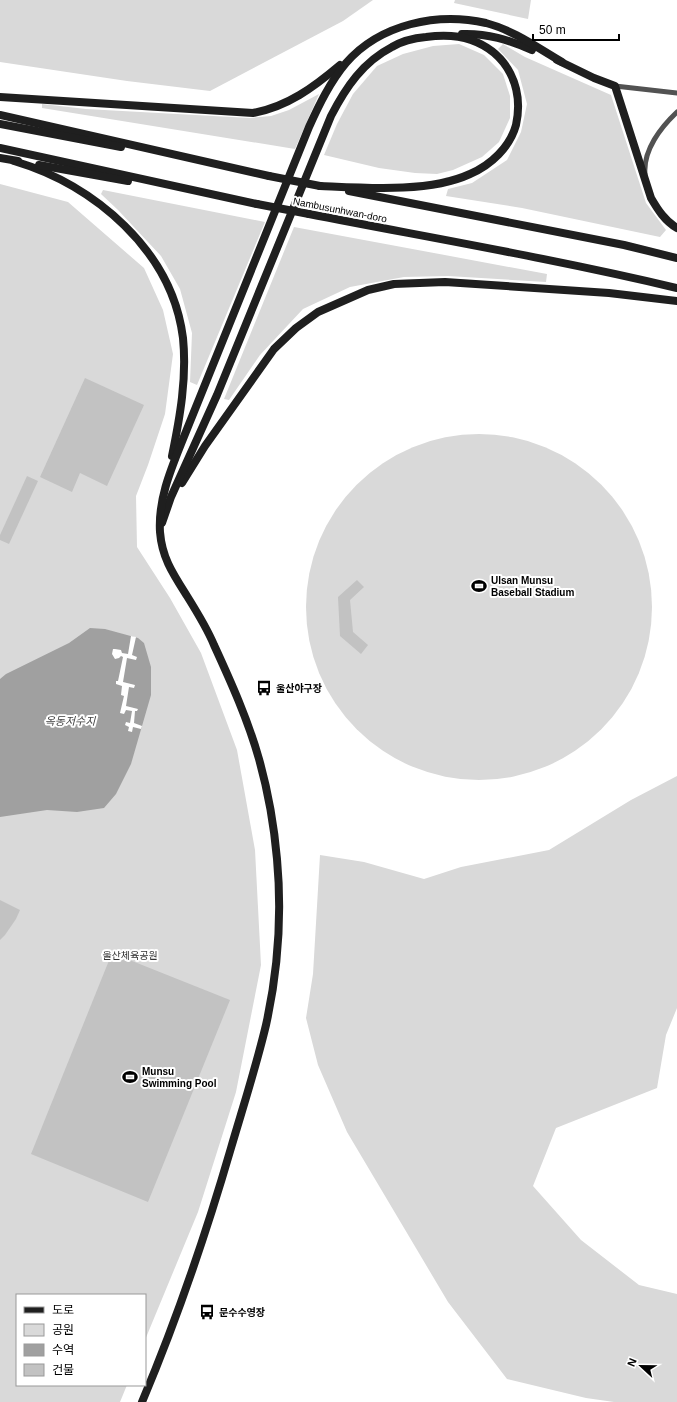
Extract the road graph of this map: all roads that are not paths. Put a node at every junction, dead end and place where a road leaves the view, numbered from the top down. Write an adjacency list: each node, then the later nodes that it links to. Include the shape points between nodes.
1 (446, 35): 3 (main road, via 469,34 510,40); 15 (main road, via 481,44 492,51 510,71 518,97 518,113 514,129 500,153 470,175 439,183 364,188); 22 (main road, via 418,38 393,46 359,71 340,98)
2 (361, 49): 3 (main road, via 375,38 410,24 446,19 465,20 507,31); 6 (main road, via 302,94 276,107 253,113); 21 (main road, via 336,77 315,114)
3 (562, 62): 4 (main road)
4 (615, 86): 5 (lane); 14 (main road)
5 (677, 93)
6 (0, 98)
7 (677, 112): 14 (lane, via 659,132 646,159)
8 (0, 115): 13 (main road)
9 (0, 124): 13 (main road, Nambusunhwan-doro)
10 (0, 148): 16 (main road, Nambusunhwan-doro)
11 (0, 158): 12 (main road)
12 (14, 161): 16 (main road); 21 (main road, via 61,179 91,197 123,224 148,253 167,284 182,336 184,374 180,418)
13 (269, 176): 15 (main road, Nambusunhwan-doro, bridge)
14 (646, 184): 17 (main road, via 659,212)
15 (320, 186): 18 (main road, Nambusunhwan-doro, via 554,231)
16 (257, 204): 19 (main road, Nambusunhwan-doro, bridge, via 516,253)
17 (677, 228)
18 (677, 258)
19 (677, 288)
20 (677, 301): 22 (main road, via 602,292 445,282 394,284 368,290 344,300 318,312 274,349 205,446)
21 (165, 487): 23 (main road, via 160,510)
22 (163, 518): 23 (main road)
23 (160, 533): 24 (main road, via 164,556 173,575 214,643 248,726 258,758 274,835 278,929 273,988 250,1085 200,1251)
24 (142, 1402)

